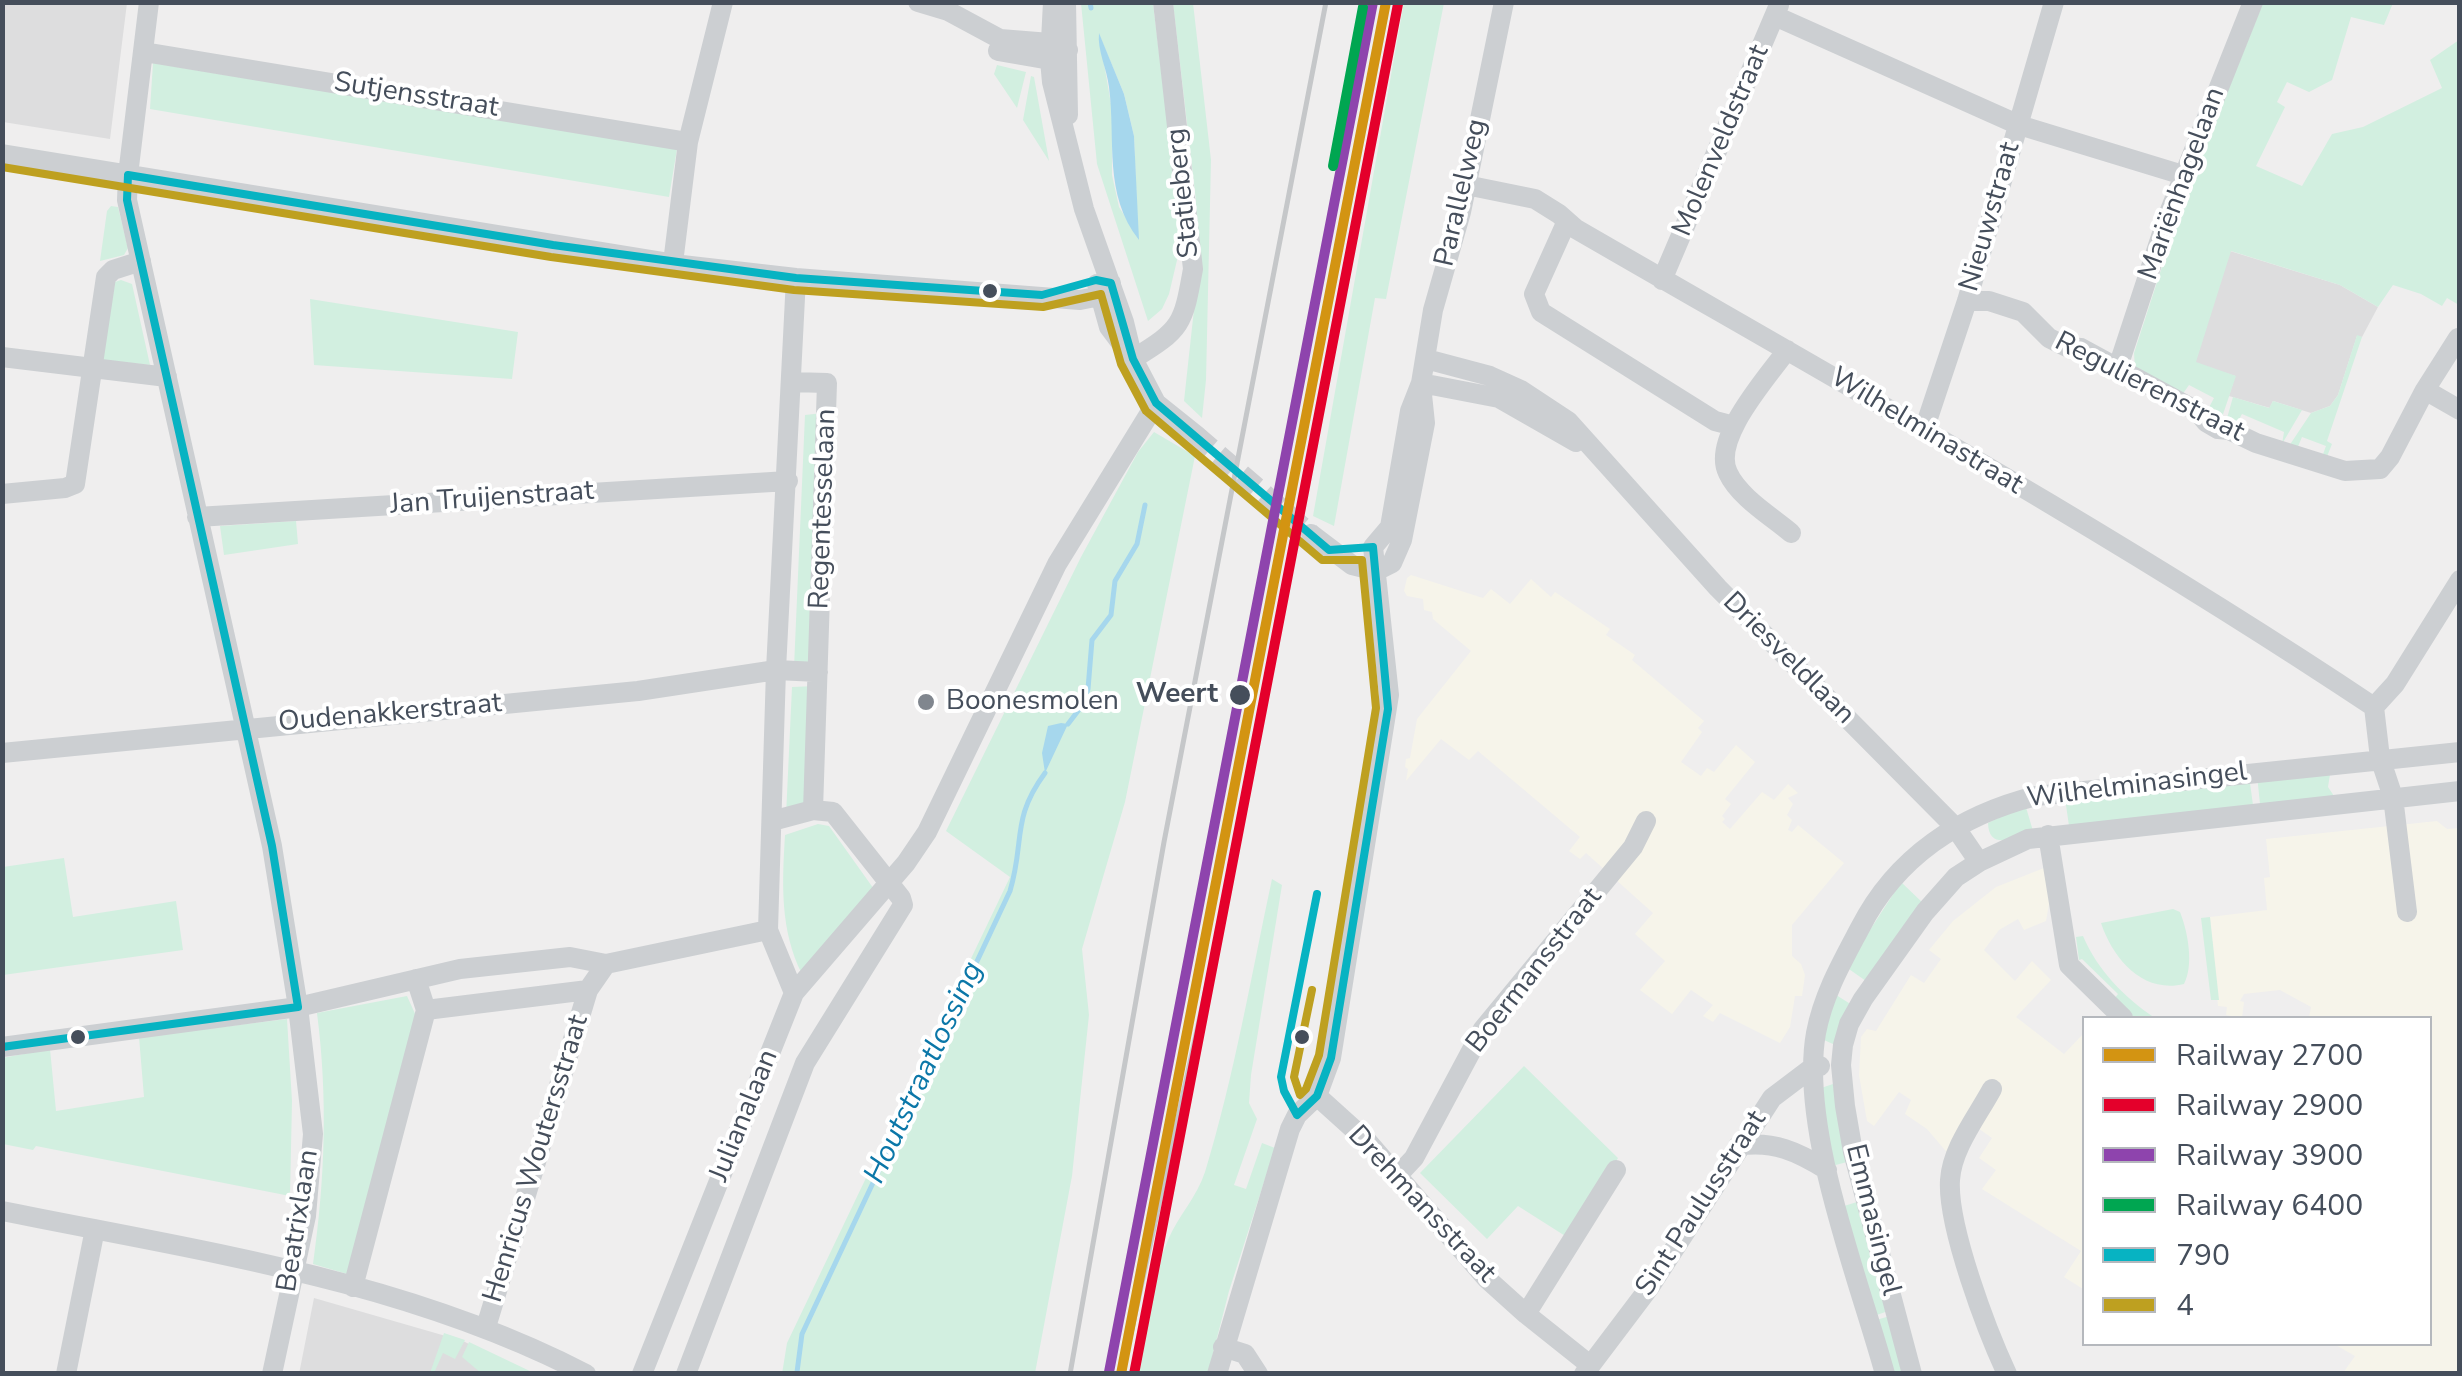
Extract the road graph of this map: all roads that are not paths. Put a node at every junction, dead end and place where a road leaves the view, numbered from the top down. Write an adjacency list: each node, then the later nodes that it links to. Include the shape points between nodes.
1 (150, 2): 12 (street, Beatrixlaan)
2 (723, 2): 14 (street)
3 (1053, 2): 11 (street)
4 (1066, 2): 11 (street)
5 (1162, 2): 29 (street, Statieberg, via 1192,269 1175,331)
6 (1504, 2): 18 (street, Parallelweg)
7 (2054, 2): 13 (street, Nieuwstraat)
8 (2253, 2): 17 (street, Mariënhagelaan)
9 (924, 5): 11 (street, via 996,50)
10 (1777, 9): 13 (street); 23 (street, Molenveldstraat)
11 (1056, 51): 24 (street)
12 (144, 52): 14 (street, Sutjensstraat); 16 (street, Beatrixlaan)
13 (2019, 124): 17 (street); 25 (street, Nieuwstraat)
14 (688, 142): 21 (street)
15 (2, 154): 16 (street)
16 (128, 175): 20 (street, Beatrixlaan); 21 (street)
17 (2183, 175): 32 (street, Mariënhagelaan)
18 (1466, 185): 19 (street, Wilhelminastraat, via 1535,199); 30 (street, Parallelweg)
19 (1566, 223): 23 (street, Wilhelminastraat); 39 (street, via 1534,294 1541,312 1715,421)
20 (141, 261): 31 (street, via 106,277); 33 (street, Beatrixlaan)
21 (673, 263): 22 (street)
22 (796, 278): 24 (street, via 1042,295); 34 (street, Regentesselaan)
23 (1662, 280): 27 (street, Wilhelminastraat)
24 (1095, 289): 29 (street)
25 (1967, 301): 32 (street, Regulierenstraat, via 2024,312 2048,338); 40 (street, Nieuwstraat)
26 (2458, 338): 36 (street)
27 (1787, 350): 39 (street); 40 (street, Wilhelminastraat)
28 (2, 357): 31 (street)
29 (1133, 359): 37 (street)
30 (1426, 360): 35 (street, Parallelweg); 42 (street, Driesveldlaan, via 1521,390 1568,421)
31 (92, 368): 33 (street); 44 (street, via 74,484)
32 (2118, 368): 36 (street, Regulierenstraat, via 2218,429 2345,471 2380,469)
33 (167, 377): 45 (street, Beatrixlaan)
34 (791, 382): 43 (street, Regentesselaan); 53 (street, Regentesselaan, via 827,383)
35 (1421, 383): 42 (street, Driesveldlaan, via 1499,398); 48 (street, Parallelweg, via 1390,526); 50 (street, Parallelweg, via 1424,423 1402,540 1392,563)
36 (2425, 390): 38 (street)
37 (1156, 403): 41 (street); 67 (street, Julianalaan, via 1057,564 927,832)
38 (2460, 410)
39 (1734, 426): 46 (street, via 1724,444 1729,476)
40 (1924, 430): 54 (street, Wilhelminastraat, via 2240,618)
41 (1196, 435)
42 (1596, 454): 64 (street, Driesveldlaan, via 1779,652)
43 (788, 481): 45 (street, Jan Truijenstraat); 52 (street, Regentesselaan)
44 (2, 494)
45 (197, 517): 55 (street, Beatrixlaan)
46 (1791, 533)
47 (1311, 534): 49 (street)
48 (1373, 547): 49 (street); 50 (street)
49 (1330, 550): 50 (street)
50 (1376, 571): 82 (street, via 1390,695 1331,1058)
51 (2460, 580): 54 (street)
52 (776, 670): 53 (street); 55 (street, Oudenakkerstraat, via 638,691); 62 (street, Regentesselaan)
53 (818, 672): 61 (street, Regentesselaan)
54 (2374, 707): 58 (street)
55 (244, 727): 57 (street, Oudenakkerstraat); 75 (street, Beatrixlaan, via 272,846)
56 (2460, 752): 58 (street, Wilhelminasingel)
57 (2, 753)
58 (2380, 758): 60 (street); 64 (street, Wilhelminasingel, via 2036,796)
59 (2460, 790): 60 (street, Wilhelminasingel)
60 (2393, 797): 65 (street, Wilhelminasingel); 68 (street)
61 (813, 810): 62 (street); 67 (street, via 832,812)
62 (772, 821): 69 (street, Regentesselaan)
63 (1646, 822): 86 (street, Boermansstraat, via 1633,847 1483,1029 1414,1158)
64 (1955, 827): 66 (street, Driesveldlaan); 71 (street, Wilhelminasingel, via 1906,862 1874,900)
65 (2048, 836): 66 (street, Wilhelminasingel); 77 (street, via 2069,965)
66 (1978, 862): 79 (street, Wilhelminasingel, via 1925,912 1863,999 1849,1024)
67 (888, 884): 74 (street, Julianalaan); 99 (street, Julianalaan, via 904,905 804,1063)
68 (2407, 912)
69 (768, 930): 70 (street); 74 (street, Regentesselaan)
70 (606, 964): 72 (street, via 570,956); 73 (street, Henricus Woutersstraat)
71 (1834, 977): 80 (street, Emmasingel)
72 (416, 979): 75 (street); 76 (street)
73 (588, 990): 76 (street); 92 (street, Henricus Woutersstraat)
74 (794, 993): 95 (street, Julianalaan)
75 (298, 1008): 78 (street); 89 (street, Beatrixlaan, via 313,1134 306,1216)
76 (426, 1010): 90 (street)
77 (2121, 1016)
78 (2, 1047)
79 (1841, 1065): 80 (street); 103 (street, Emmasingel, via 1864,1197)
80 (1813, 1067): 83 (street, Sint Paulusstraat, via 1772,1098); 85 (street, Emmasingel)
81 (1992, 1089): 104 (street, via 1950,1179 1952,1210)
82 (1316, 1096): 86 (street, Drehmansstraat); 93 (street, via 1290,1128)
83 (1738, 1146): 85 (street, via 1778,1146); 94 (street, Sint Paulusstraat, via 1650,1288)
84 (1616, 1170): 91 (street)
85 (1827, 1170): 102 (street, Emmasingel)
86 (1398, 1175): 91 (street, Drehmansstraat, via 1486,1278)
87 (2, 1211): 88 (street)
88 (95, 1229): 89 (street); 96 (street)
89 (293, 1268): 90 (street); 97 (street, Beatrixlaan)
90 (353, 1287): 92 (street)
91 (1526, 1314): 94 (street, Drehmansstraat)
92 (486, 1327): 98 (street)
93 (1223, 1347): 100 (street); 101 (street, via 1244,1354)
94 (1587, 1369)
95 (643, 1373)
96 (66, 1374)
97 (272, 1374)
98 (586, 1374)
99 (686, 1374)
100 (1217, 1374)
101 (1258, 1374)
102 (1885, 1374)
103 (1912, 1374)
104 (2007, 1374)

